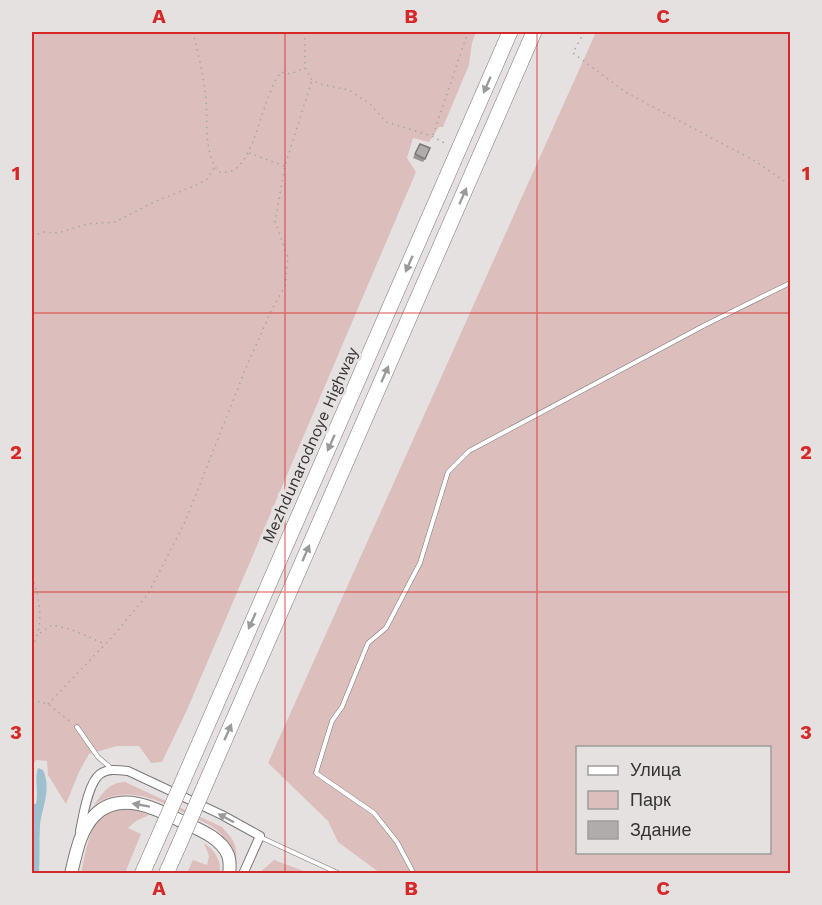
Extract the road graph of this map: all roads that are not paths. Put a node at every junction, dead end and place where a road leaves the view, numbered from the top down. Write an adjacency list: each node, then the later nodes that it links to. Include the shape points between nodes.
1 (510, 32): 9 (highway, Mezhdunarodnoye Highway, one-way to 9, bridge)
2 (534, 32): 10 (highway, one-way to 2, bridge)
3 (790, 283): 14 (lane, via 469,451 448,472 420,563 386,628 368,644 342,707 332,721 316,773 374,813 397,842)
4 (78, 727): 5 (lane, via 98,757)
5 (113, 769): 6 (street, one-way to 5, via 128,771); 7 (street, via 101,773 93,783)
6 (260, 836): 12 (street); 13 (lane)
7 (78, 843): 8 (street); 11 (street, one-way to 7, via 228,856 208,834 153,807 136,803 108,806 96,814)
8 (71, 873)
9 (142, 873)
10 (166, 873)
11 (229, 873)
12 (243, 873)
13 (340, 873)
14 (414, 873)

